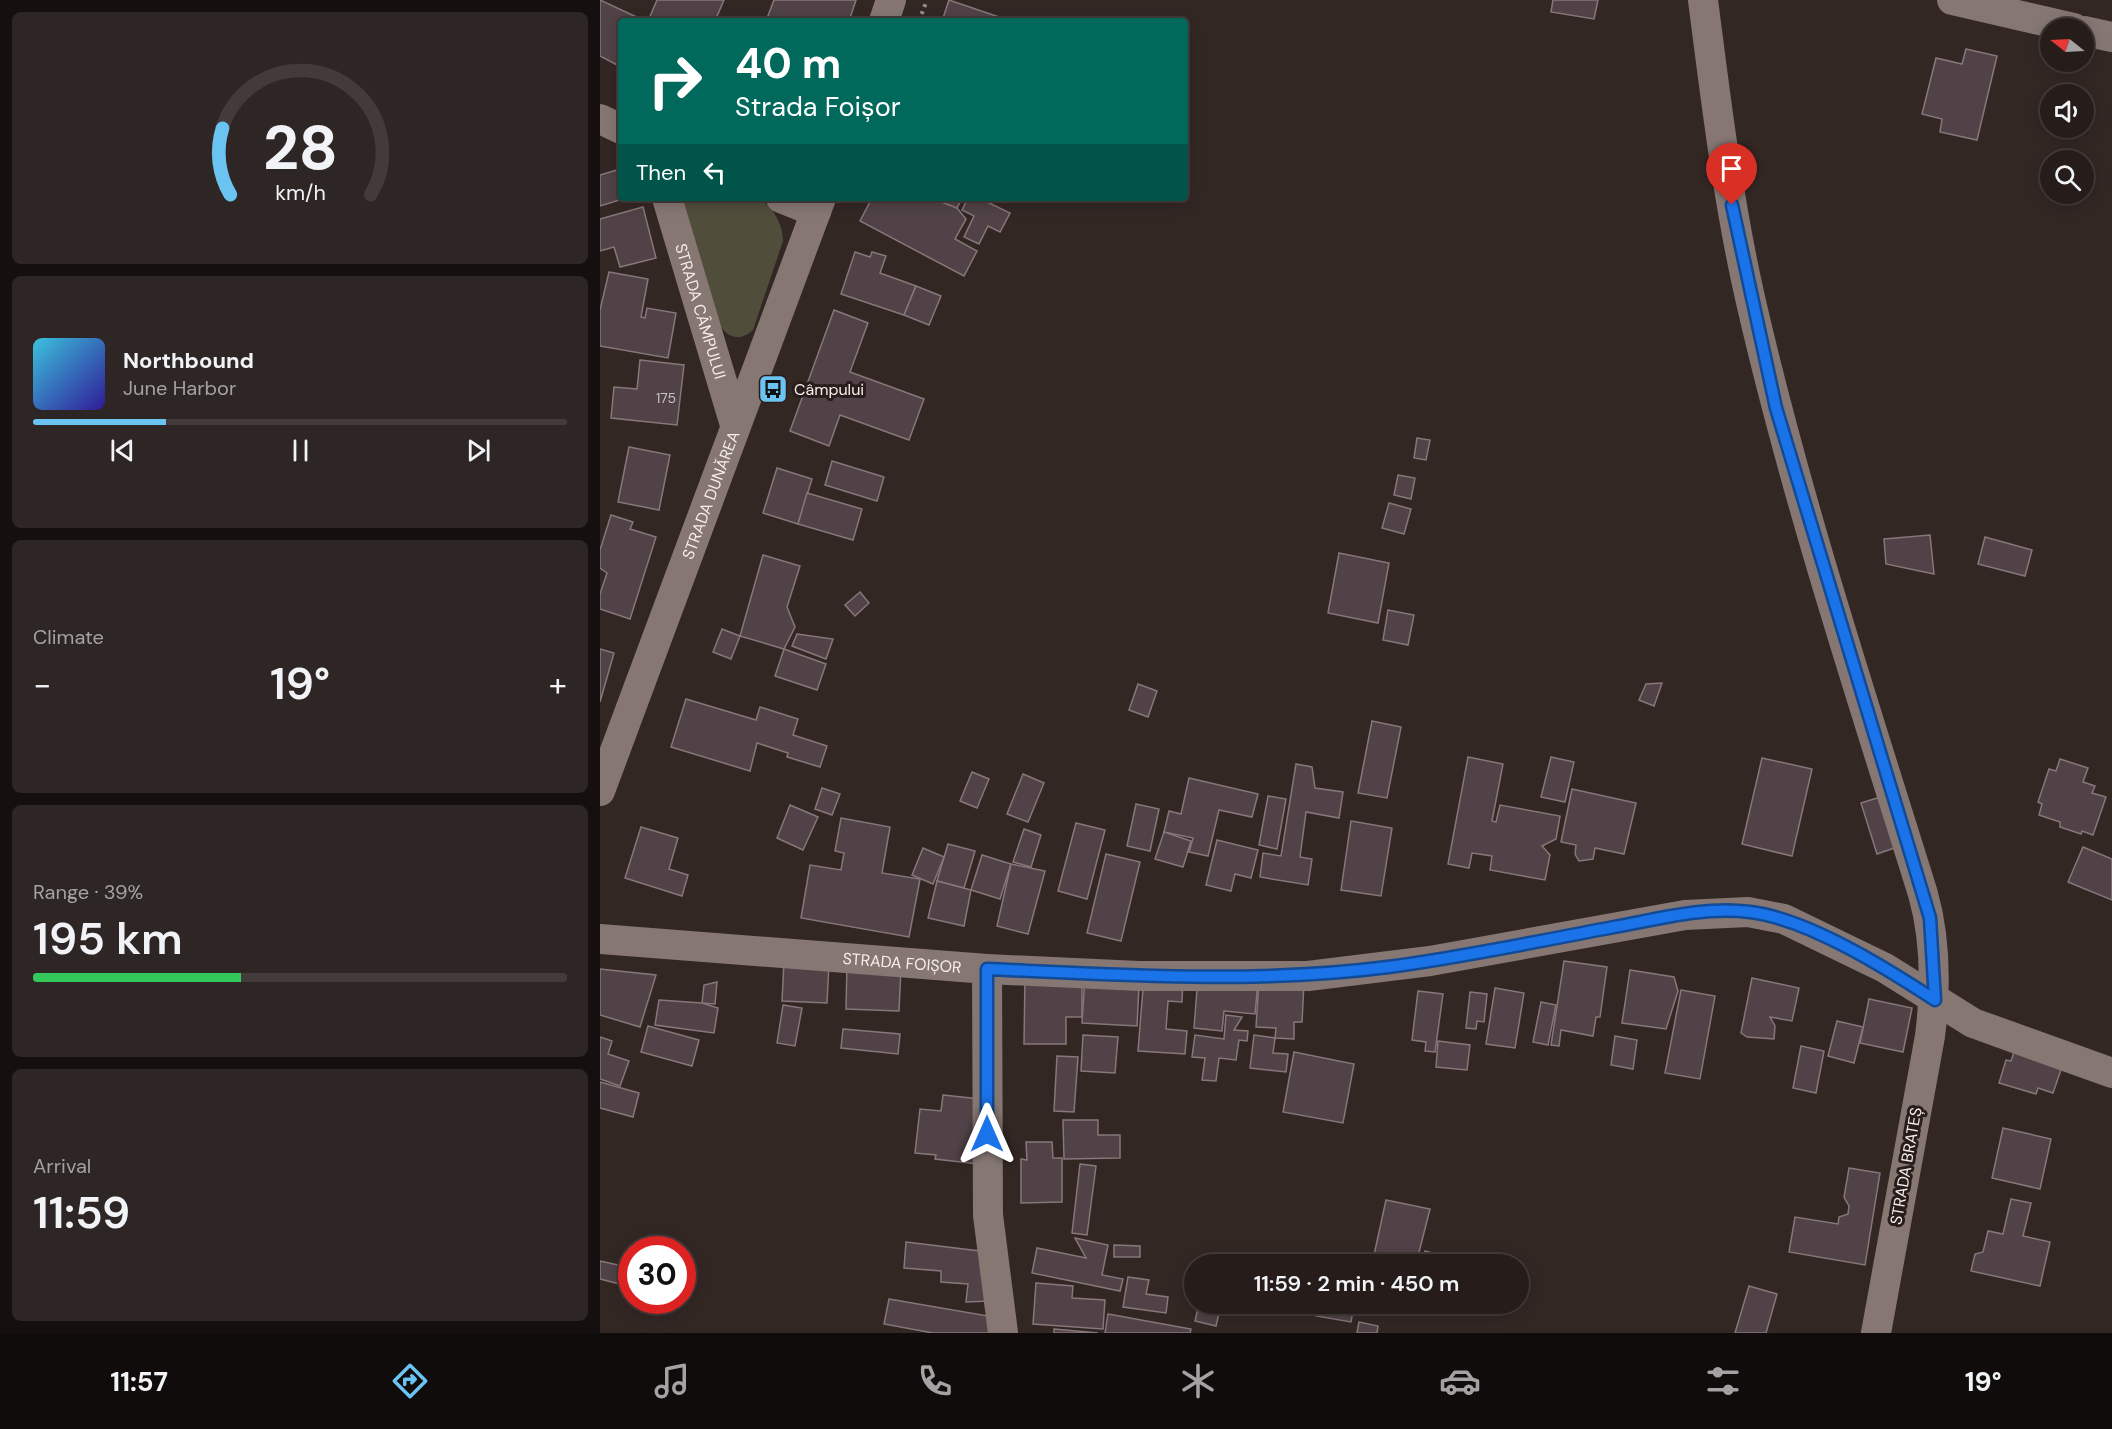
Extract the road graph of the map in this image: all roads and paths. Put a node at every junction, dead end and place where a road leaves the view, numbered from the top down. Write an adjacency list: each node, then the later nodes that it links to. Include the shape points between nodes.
1 (891, 0): 6 (street)
2 (927, 0): 7 (path)
3 (1703, 0): 20 (street, STRADA BRATEȘ, via 1729,184 1776,408 1930,918)
4 (1952, 0): 5 (street)
5 (2005, 6): 8 (street)
6 (885, 18)
7 (920, 18)
8 (2043, 18)
9 (2094, 34): 10 (street)
10 (2112, 38)
11 (600, 119): 12 (street)
12 (618, 128)
13 (668, 201): 16 (street, STRADA CÂMPULUI)
14 (797, 201): 15 (street)
15 (818, 205): 16 (street, STRADA DUNĂREA)
16 (735, 424): 17 (street, STRADA DUNĂREA)
17 (600, 791)
18 (600, 939): 19 (street, STRADA FOIȘOR)
19 (987, 969): 20 (street, STRADA FOIȘOR, via 1139,976 1308,976 1430,961 1662,919 1730,911 1765,914 1800,926 1886,968); 22 (street, via 988,1215)
20 (1935, 1000): 21 (street, STRADA FOIȘOR, via 1973,1023); 23 (street, STRADA BRATEȘ)
21 (2112, 1073)
22 (1003, 1333)
23 (1876, 1333)

